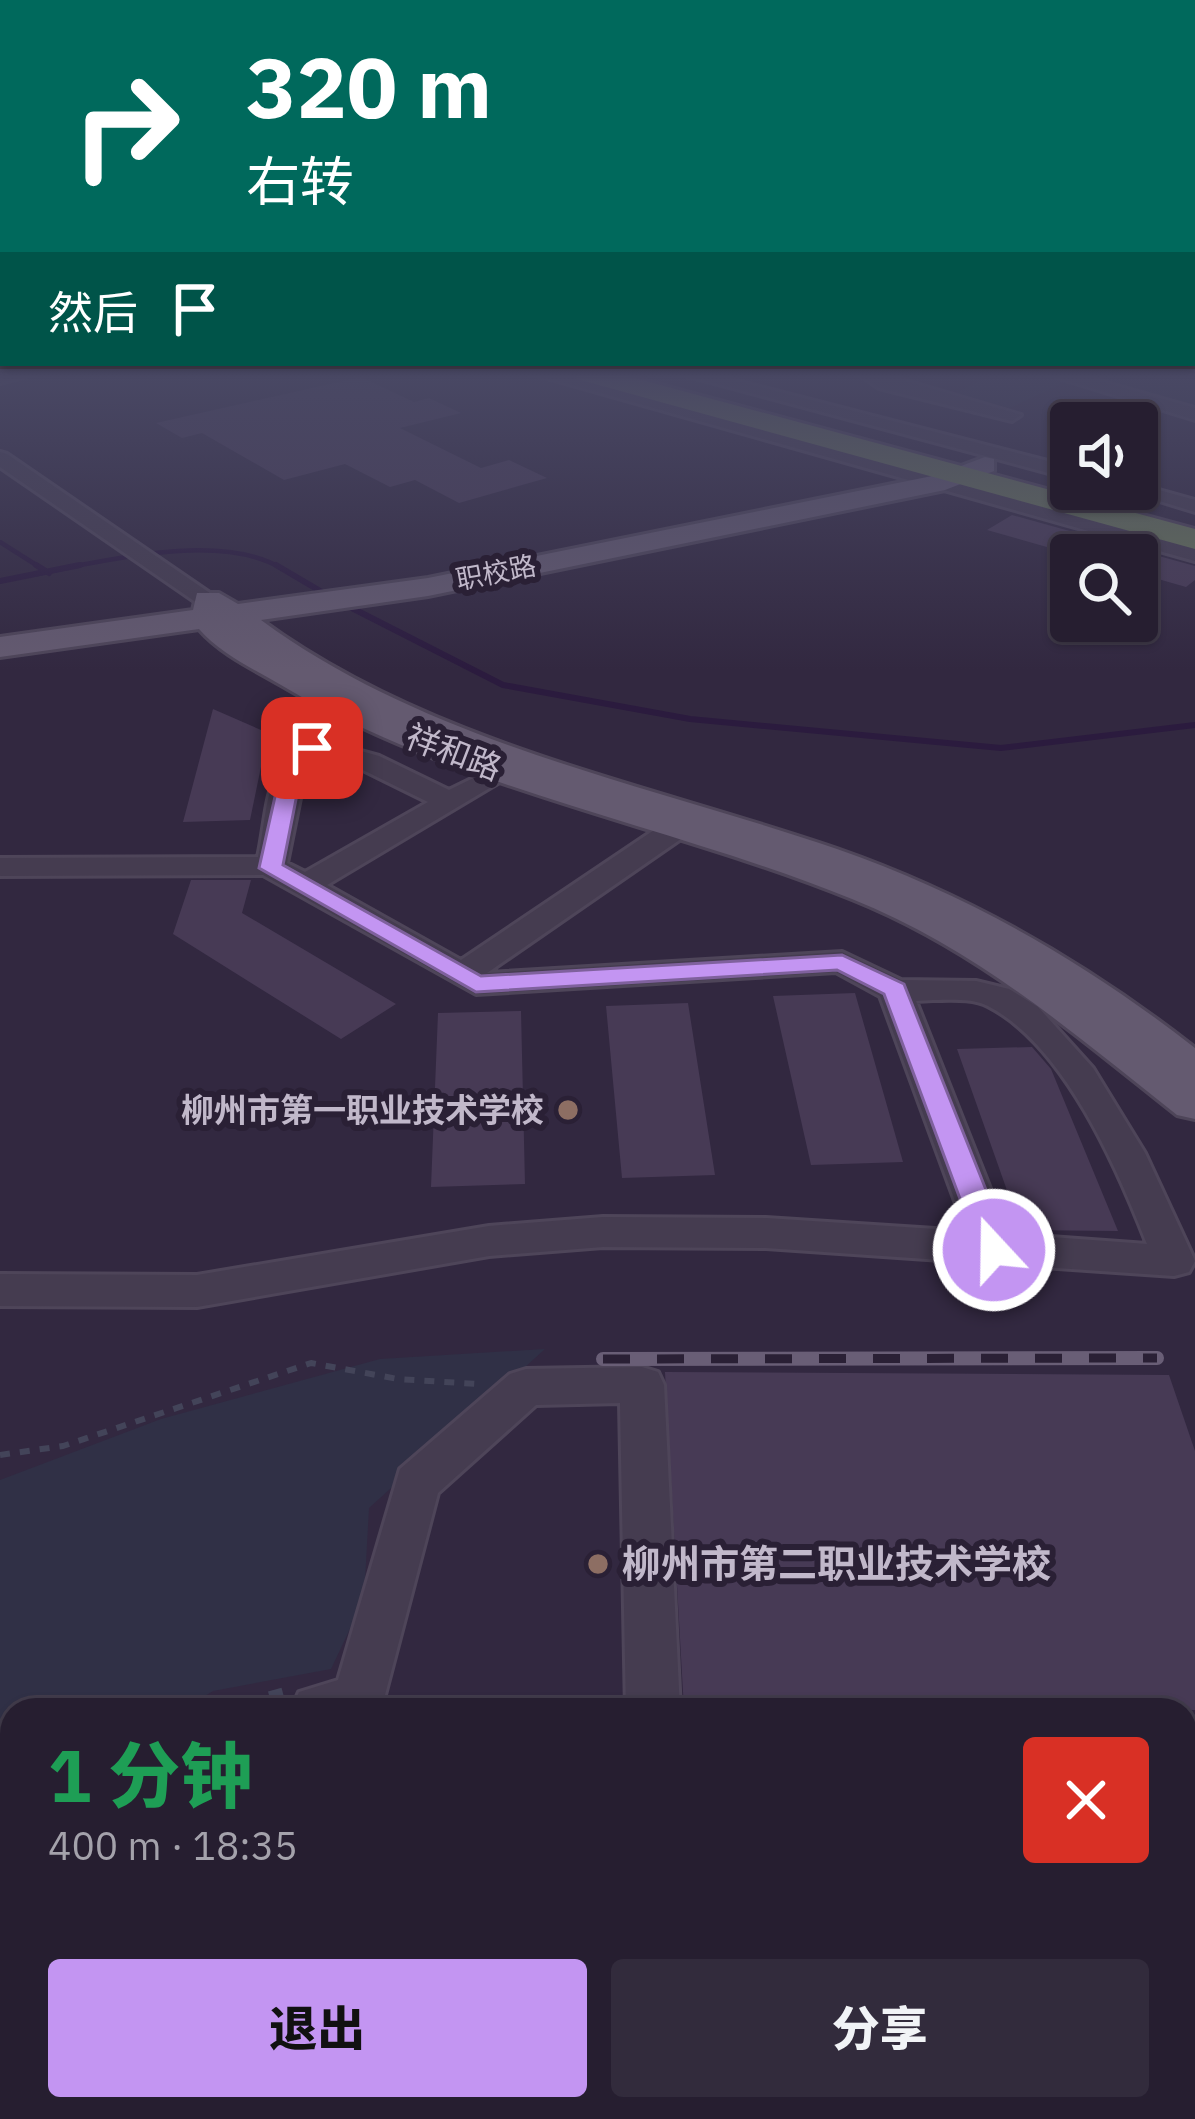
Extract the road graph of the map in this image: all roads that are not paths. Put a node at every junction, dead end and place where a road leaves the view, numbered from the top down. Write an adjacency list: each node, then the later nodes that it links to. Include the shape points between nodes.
1 (20, 472): 13 (street)
2 (932, 472): 13 (main road, 职校路)
3 (954, 472): 12 (street)
4 (956, 472): 11 (highway)
5 (965, 472): 6 (highway)
6 (1050, 485)
7 (1158, 496): 8 (street)
8 (1195, 506)
9 (1157, 510): 10 (highway)
10 (1195, 520)
11 (1195, 539)
12 (1195, 554)
13 (220, 612): 14 (main road, 职校路); 15 (main road, 职校路); 16 (main road, 祥和路, via 244,652 344,706); 24 (main road, 祥和路, via 410,718 962,915 1095,992)
14 (0, 631)
15 (0, 647)
16 (503, 772): 17 (street); 18 (main road, 祥和路)
17 (450, 802): 20 (street, via 355,757 312,748 293,761); 21 (street)
18 (677, 828): 22 (street); 25 (main road, 祥和路, via 867,890 994,951)
19 (0, 867): 20 (street)
20 (271, 868): 21 (street)
21 (304, 885): 22 (street)
22 (462, 975): 23 (street, via 476,984 842,962)
23 (895, 990): 26 (street); 26 (street, via 995,995 1054,1044 1139,1170 1174,1261)
24 (1195, 1073)
25 (1195, 1103)
26 (994, 1250): 27 (street, via 780,1230 522,1237 125,1298)
27 (0, 1290)
28 (359, 1698): 29 (street, via 418,1483 526,1387 642,1384)
29 (653, 1698)

